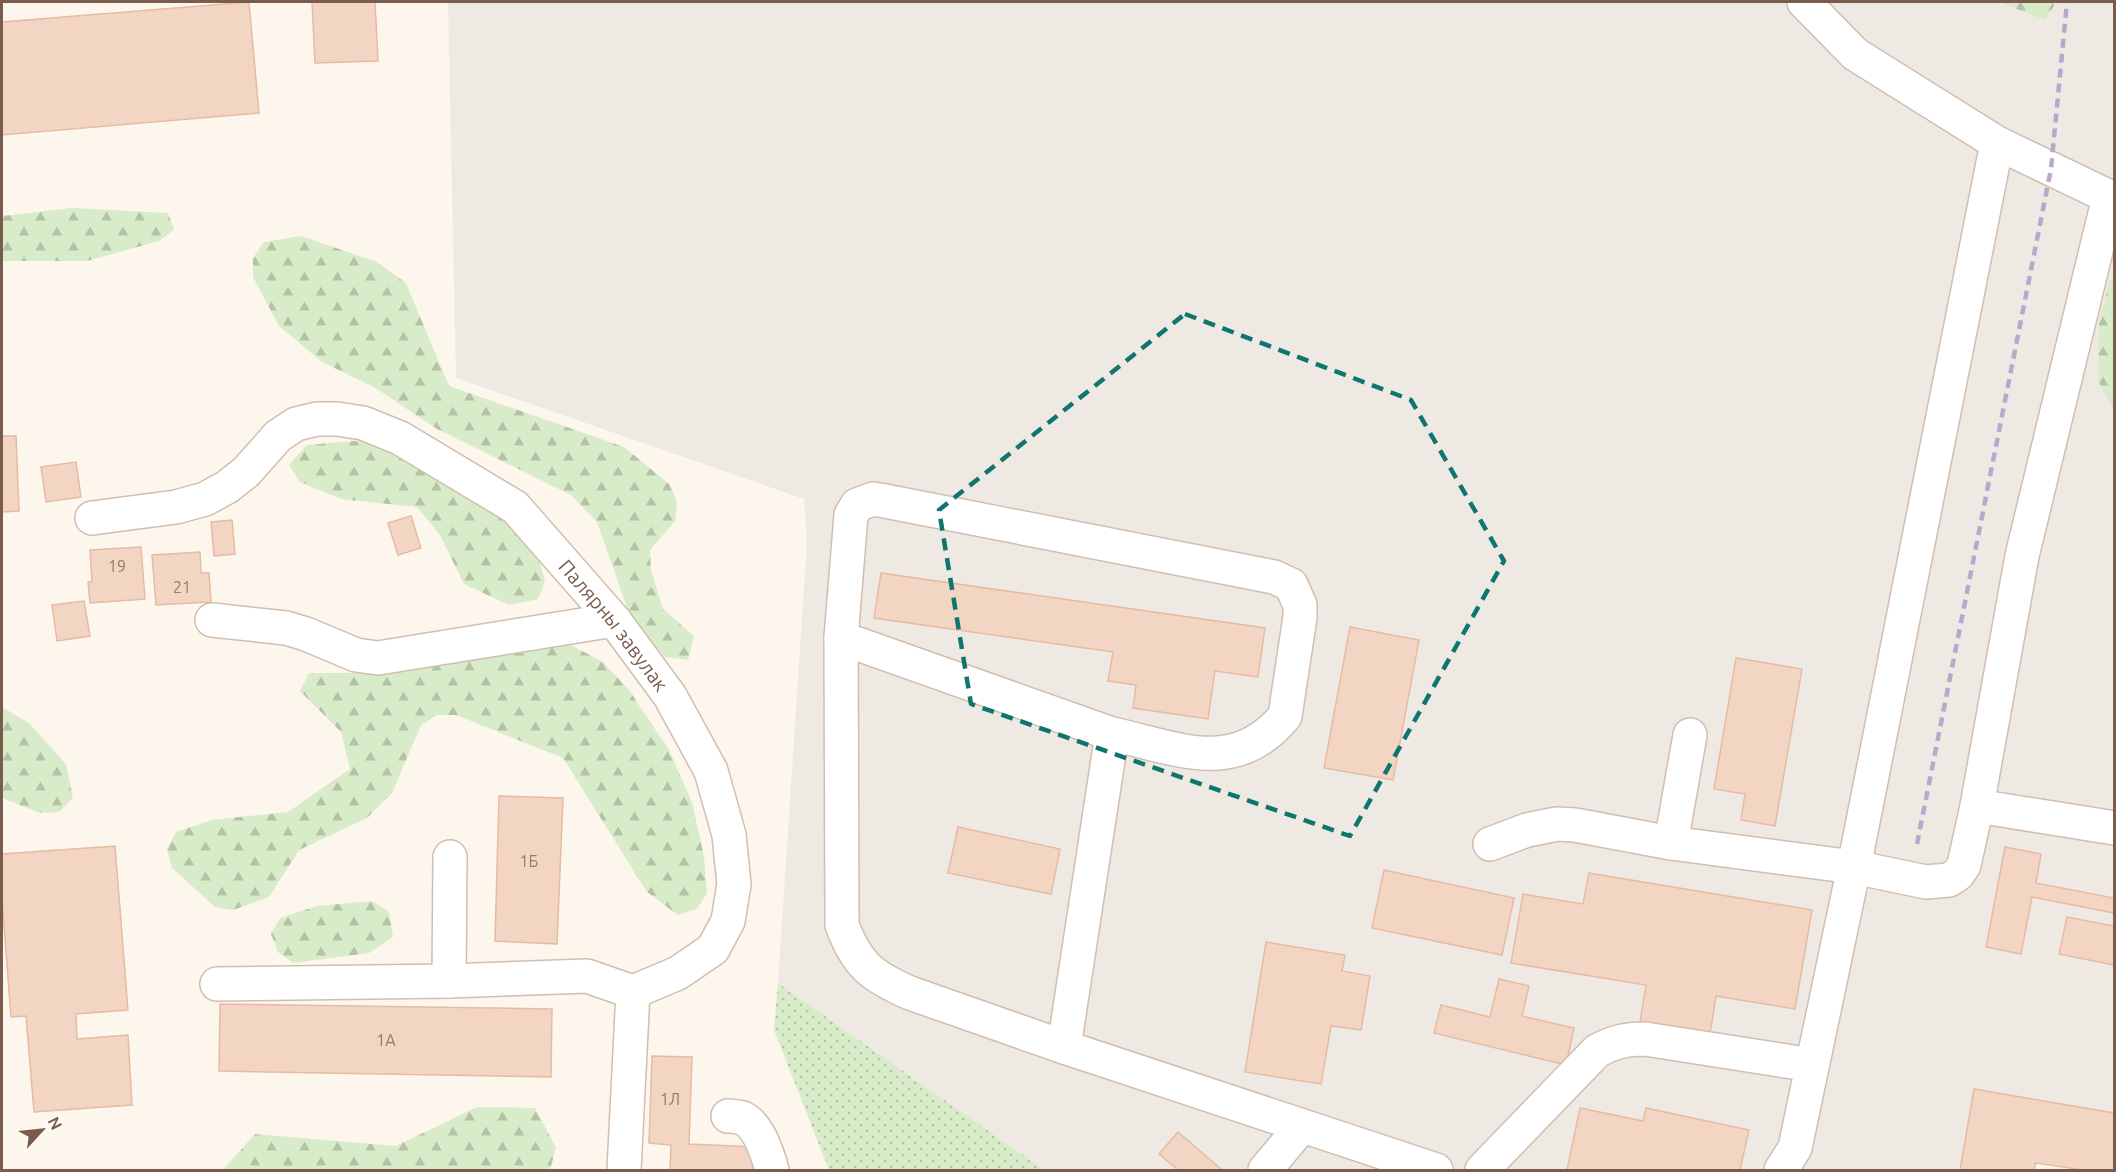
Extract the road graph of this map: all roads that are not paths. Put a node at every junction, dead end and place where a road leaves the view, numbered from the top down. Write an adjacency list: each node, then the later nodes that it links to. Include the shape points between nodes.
1 (1804, 2): 2 (street, via 1855,54)
2 (1997, 143): 3 (street); 15 (street)
3 (2112, 198): 10 (street, via 2022,556)
4 (92, 518): 6 (street, Палярны завулак, via 176,507 205,499 227,488 278,436 296,424 317,419 363,423 400,438 515,507)
5 (212, 620): 6 (street, via 286,628 356,656 378,658)
6 (614, 620): 18 (street, Палярны завулак, via 670,696 711,771 729,834 734,884 728,921 713,949 678,973)
7 (842, 638): 8 (street); 8 (street, via 851,515 857,505 873,499 1274,577 1291,585 1300,605 1300,617 1285,716 1259,742 1232,752 1203,754); 19 (street, via 842,925 850,948 866,968 888,983)
8 (1112, 734): 19 (street)
9 (1689, 735): 12 (street)
10 (1977, 806): 11 (street); 15 (street, via 1964,865 1949,880 1926,882)
11 (2115, 828)
12 (1671, 843): 13 (street, via 1557,824); 15 (street)
13 (1491, 844)
14 (450, 857): 16 (street)
15 (1854, 867): 20 (street)
16 (449, 981): 17 (street); 18 (street, via 587,976)
17 (217, 984)
18 (633, 992): 23 (street)
19 (1064, 1047): 22 (street)
20 (1812, 1065): 27 (street, via 1645,1039 1612,1042 1597,1051); 28 (street, via 1795,1148)
21 (728, 1116): 24 (street, via 742,1118 757,1132)
22 (1302, 1126): 25 (street); 26 (street)
23 (624, 1170)
24 (772, 1170)
25 (1265, 1170)
26 (1436, 1170)
27 (1482, 1170)
28 (1781, 1170)

